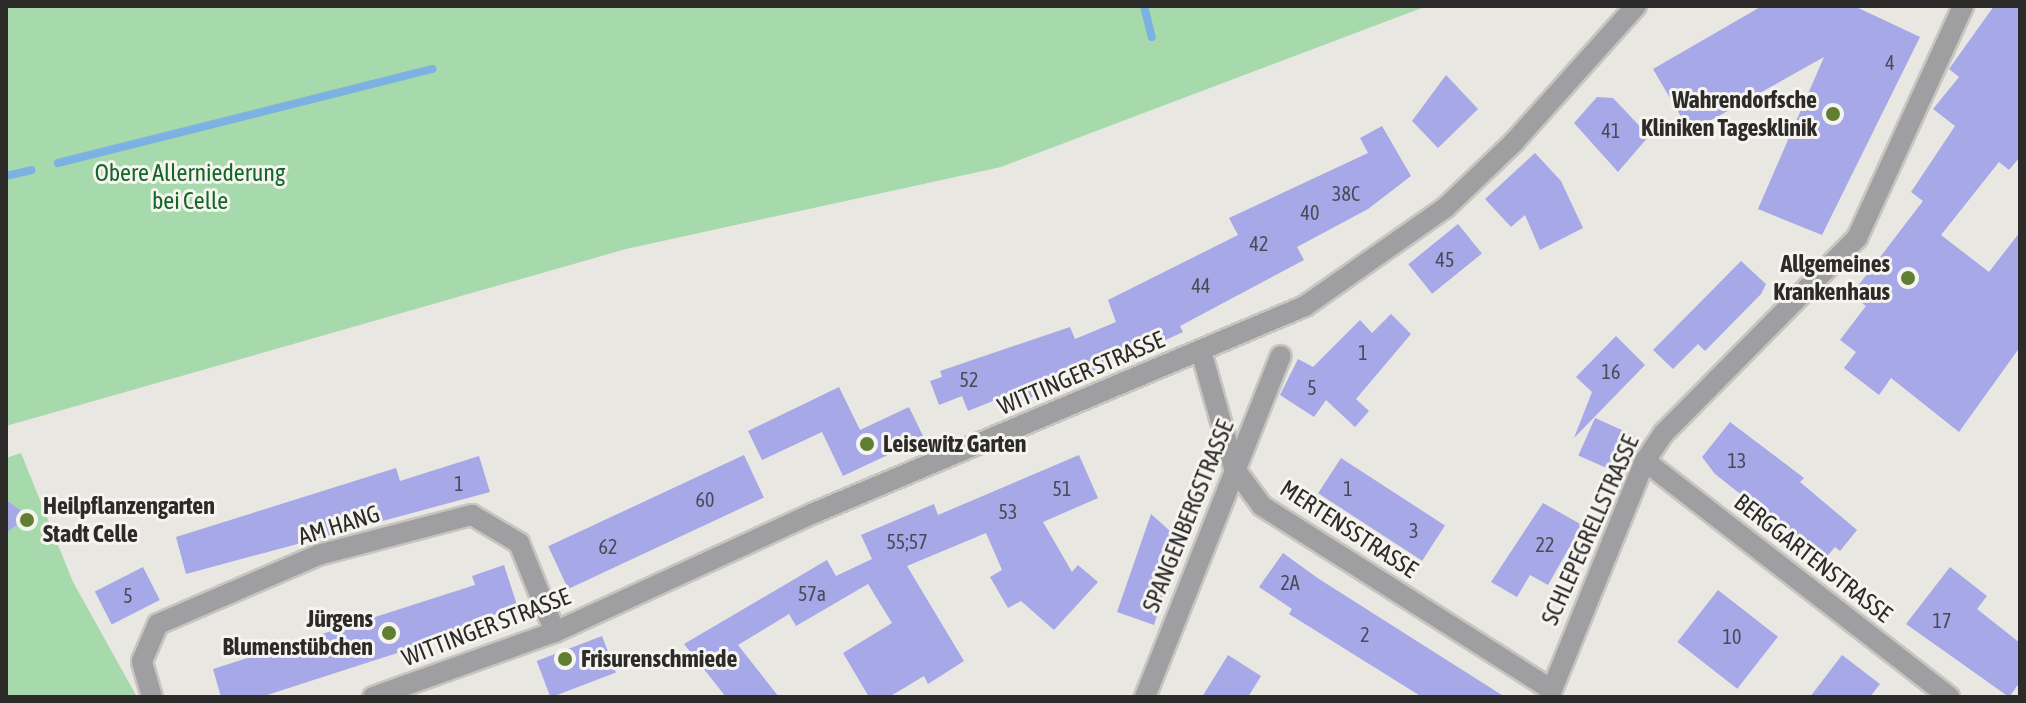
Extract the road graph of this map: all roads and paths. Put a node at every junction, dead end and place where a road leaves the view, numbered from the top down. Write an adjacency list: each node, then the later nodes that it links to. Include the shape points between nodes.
1 (1636, 6): 3 (street, WITTINGER STRASSE, via 1514,142 1445,208 1348,283)
2 (1963, 6): 5 (street, SCHLEPEGRELLSTRASSE, via 1857,238 1663,434)
3 (1201, 351): 6 (street, MERTENSSTRASSE); 7 (street, WITTINGER STRASSE, via 814,513)
4 (1281, 356): 6 (street, SPANGENBERGSTRASSE)
5 (1645, 461): 8 (street, SCHLEPEGRELLSTRASSE); 12 (street, BERGGARTENSTRASSE)
6 (1234, 468): 8 (street, MERTENSSTRASSE, via 1262,506); 11 (street, SPANGENBERGSTRASSE)
7 (555, 632): 9 (street, AM HANG, via 519,543 472,515 318,555 158,624 142,661); 10 (street, WITTINGER STRASSE)
8 (1549, 692)
9 (152, 697)
10 (373, 697)
11 (1145, 697)
12 (1949, 697)

